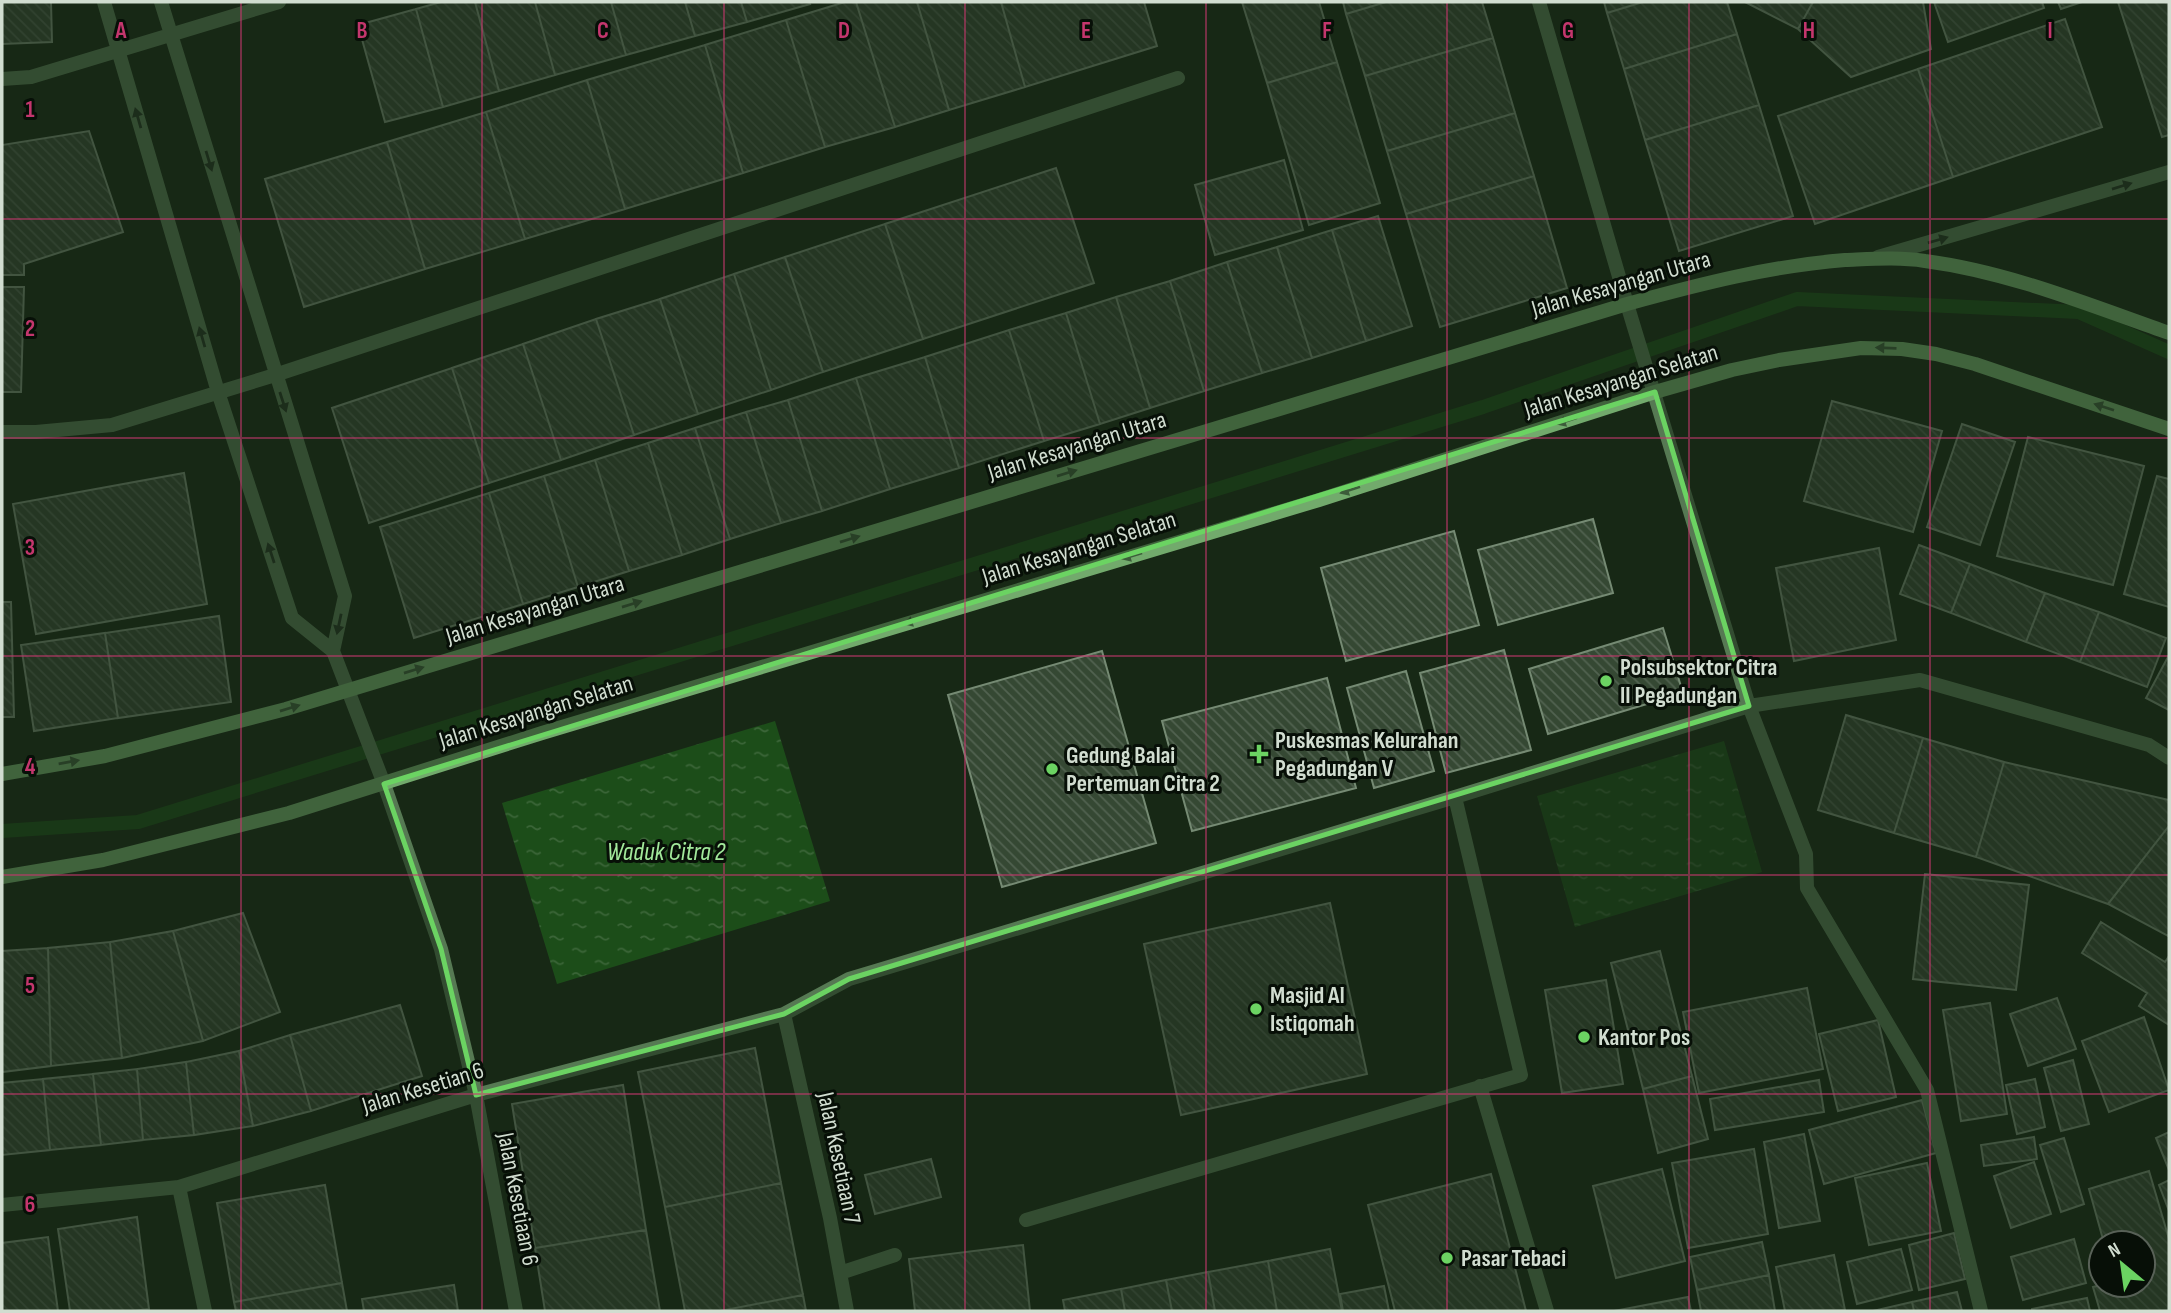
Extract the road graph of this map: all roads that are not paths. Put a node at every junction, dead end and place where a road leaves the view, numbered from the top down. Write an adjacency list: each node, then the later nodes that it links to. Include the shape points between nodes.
1 (104, 2): 6 (street)
2 (161, 2): 5 (street)
3 (279, 2): 5 (street)
4 (1539, 2): 11 (street)
5 (171, 35): 6 (street); 13 (street, one-way to 13)
6 (118, 52): 8 (street, via 31,77); 14 (street, one-way to 6)
7 (1178, 78): 13 (street)
8 (2, 79)
9 (2169, 172): 10 (street, one-way to 9)
10 (1873, 258): 11 (street, Jalan Kesayangan Utara, via 1764,269); 12 (street, Jalan Kesayangan Utara, via 1922,260 1977,270)
11 (1627, 304): 15 (street); 19 (street, Jalan Kesayangan Utara, one-way to 11)
12 (2169, 332)
13 (275, 375): 14 (street); 18 (street, one-way to 18, via 345,596)
14 (218, 392): 17 (street, via 112,425); 18 (street, one-way to 14, via 292,618)
15 (1655, 392): 16 (street, Jalan Kesayangan Selatan, one-way to 15, via 1975,364 1902,349 1861,348 1779,360); 20 (street); 23 (street, Jalan Kesayangan Selatan, one-way to 23, via 1320,500)
16 (2169, 429)
17 (2, 432)
18 (333, 651): 19 (street, Jalan Kesetiaan 6)
19 (348, 689): 22 (street, Jalan Kesayangan Utara, one-way to 19, via 105,756); 23 (street, Jalan Kesetiaan 6)
20 (1749, 706): 21 (street, Jalan Kesetian 6, via 1920,680 2149,745); 24 (street, Jalan Kesetian 6); 38 (street, via 1806,854 1807,888 1927,1090)
21 (2169, 758)
22 (2, 774)
23 (384, 784): 25 (street, Jalan Kesayangan Selatan, via 103,860); 28 (street, Jalan Kesetiaan 6, via 440,949)
24 (1455, 797): 26 (street, Jalan Kesetian 6, via 849,979); 27 (street, via 1521,1075)
25 (2, 877)
26 (784, 1014): 28 (street, Jalan Kesetian 6); 33 (street, Jalan Kesetiaan 7)
27 (1480, 1086): 31 (street); 37 (street)
28 (476, 1096): 29 (street, Jalan Kesetian 6); 35 (street, Jalan Kesetiaan 6)
29 (179, 1187): 30 (street, Jalan Kesetian 6); 34 (street)
30 (2, 1205)
31 (1026, 1220)
32 (895, 1255): 33 (street)
33 (840, 1273): 36 (street, Jalan Kesetiaan 7)
34 (205, 1311)
35 (516, 1311)
36 (847, 1311)
37 (1547, 1311)
38 (1981, 1311)

